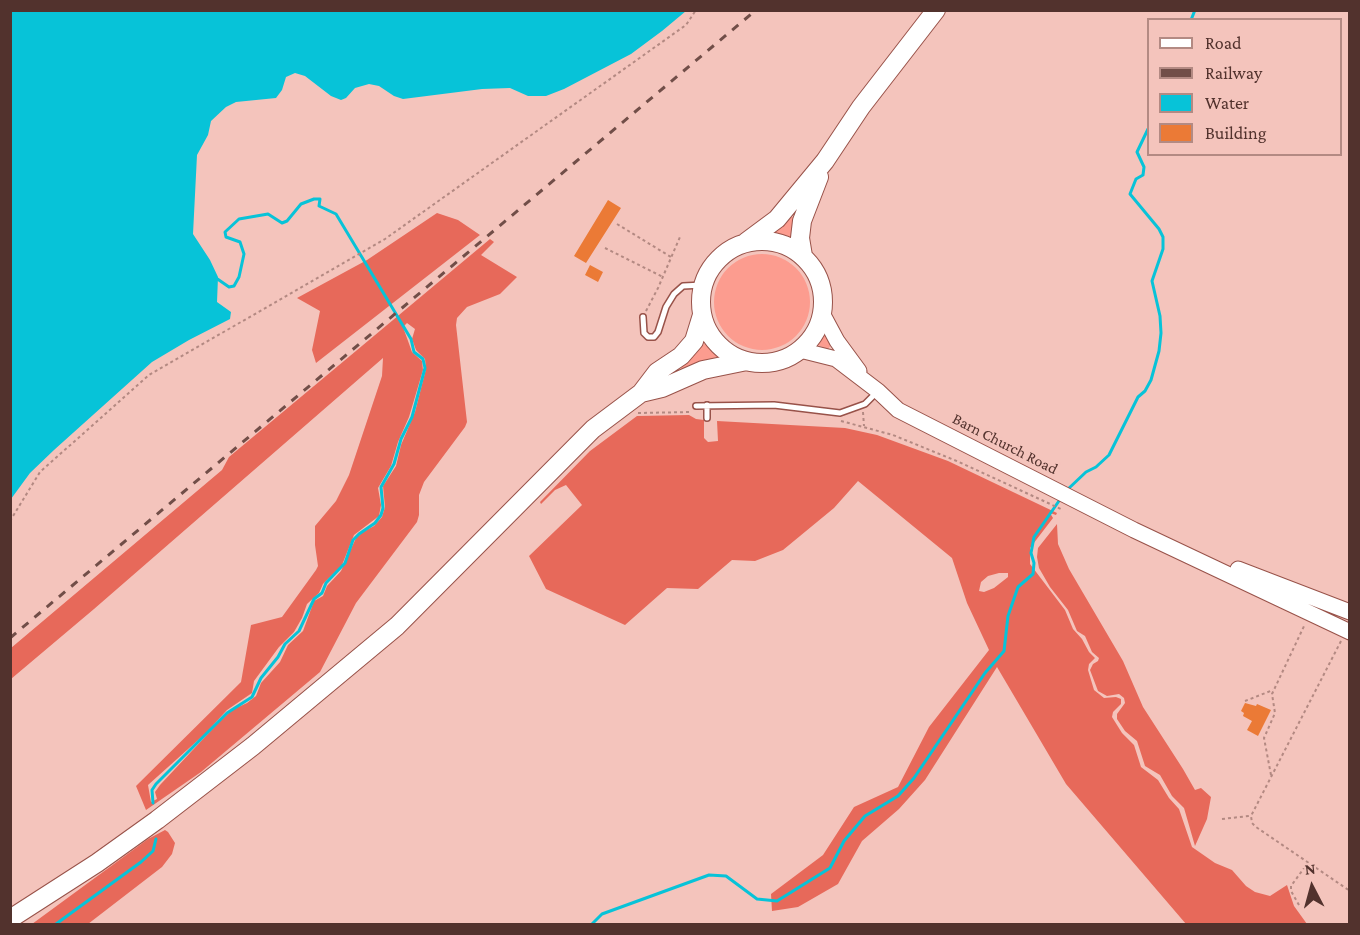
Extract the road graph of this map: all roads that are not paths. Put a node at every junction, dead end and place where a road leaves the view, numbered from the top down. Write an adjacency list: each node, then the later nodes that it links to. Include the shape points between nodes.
1 (936, 10): 2 (highway)
2 (825, 161): 3 (highway, via 777,219); 4 (highway, via 802,221)
3 (746, 242): 4 (highway, via 781,243); 5 (highway, via 719,258)
4 (803, 256): 6 (highway, via 819,280)
5 (703, 285): 7 (highway); 8 (lane, via 683,286 674,294 654,337 644,333)
6 (822, 313): 9 (highway, via 817,329); 11 (street, via 837,341)
7 (702, 315): 10 (highway, via 715,342); 12 (highway, via 691,345 657,372)
8 (643, 317)
9 (800, 350): 10 (highway, via 772,362); 11 (street, via 836,359)
10 (747, 361): 12 (highway, via 703,370)
11 (872, 386): 13 (lane, via 865,404 840,413 774,405 707,412); 14 (street, Barn Church Road, via 898,410)
12 (641, 393): 17 (highway, via 593,429 397,626 157,820)
13 (696, 406)
14 (1134, 530): 15 (street, Barn Church Road); 16 (street, Barn Church Road)
15 (1350, 612)
16 (1348, 631)
17 (10, 919)

